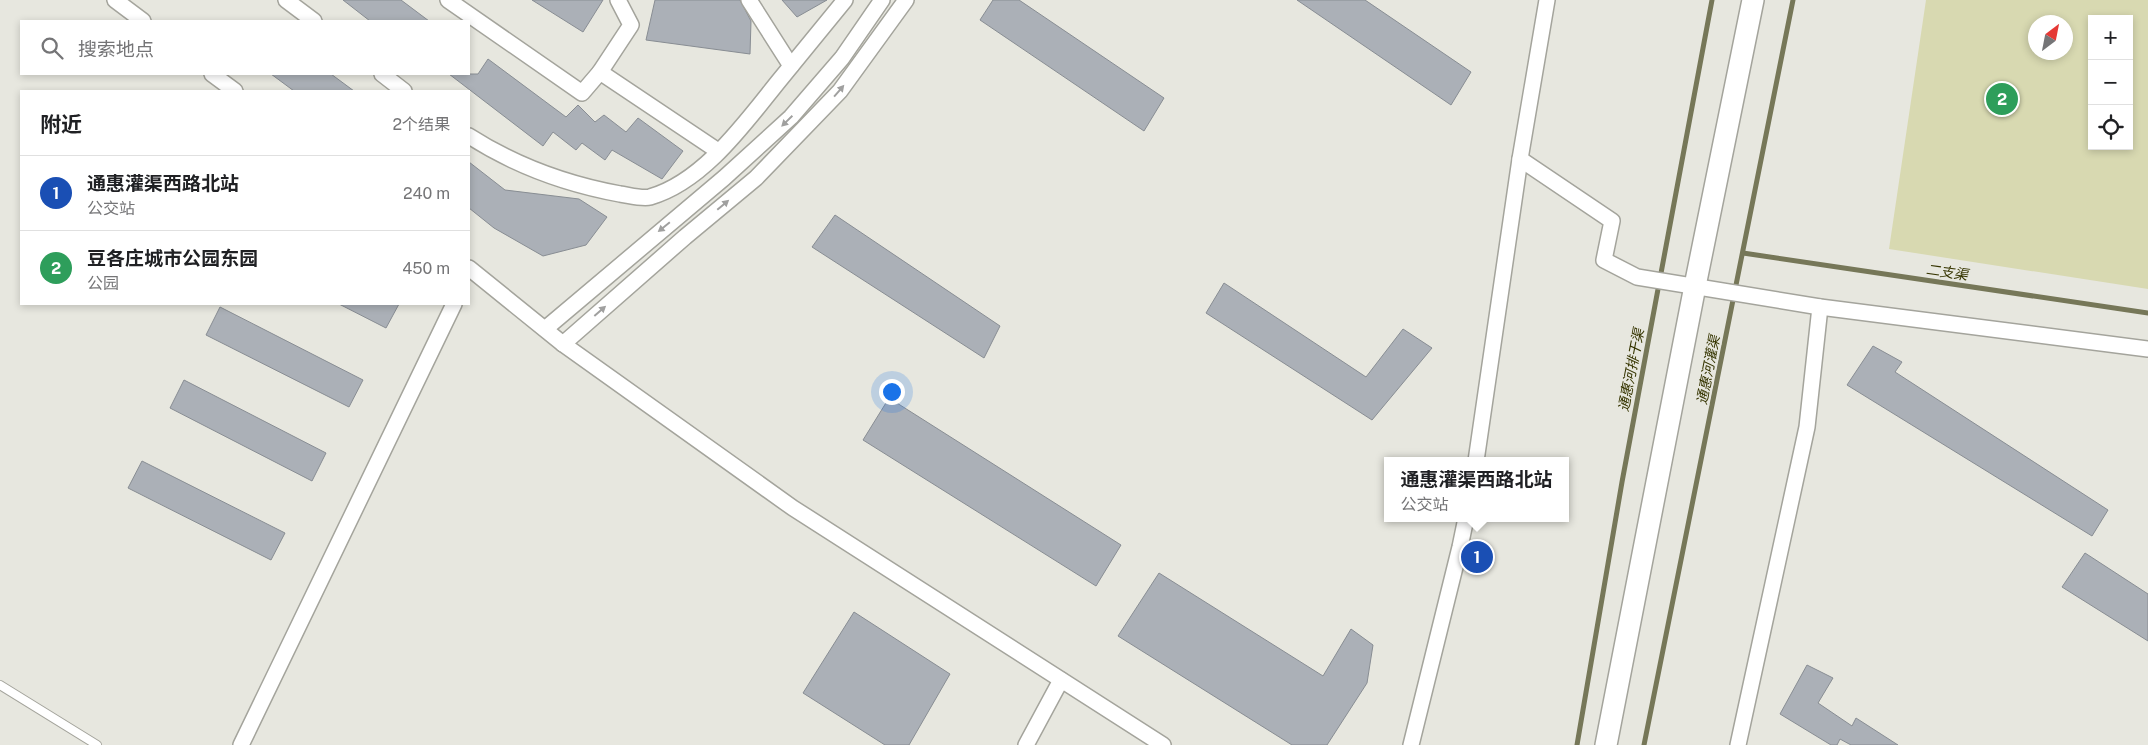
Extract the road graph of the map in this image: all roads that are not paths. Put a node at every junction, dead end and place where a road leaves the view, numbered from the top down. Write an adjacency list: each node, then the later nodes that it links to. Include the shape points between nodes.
1 (115, 0): 11 (street)
2 (286, 0): 12 (street)
3 (448, 0): 14 (street, via 582,93)
4 (618, 0): 14 (street, via 631,25)
5 (749, 0): 13 (street)
6 (846, 0): 13 (street)
7 (882, 0): 26 (street, one-way to 26, via 842,58 791,117)
8 (906, 0): 27 (street, one-way to 8, via 762,171 840,91)
9 (1547, 0): 21 (street)
10 (1753, 0): 23 (street)
11 (142, 20)
12 (313, 20)
13 (791, 66): 20 (street)
14 (600, 72): 20 (street)
15 (213, 75): 17 (street)
16 (383, 75): 18 (street)
17 (234, 90)
18 (403, 90)
19 (470, 137): 20 (street, via 512,162 540,173 597,189 648,198 670,189 704,166)
20 (718, 151)
21 (1520, 159): 23 (street, via 1612,221 1604,260 1637,277); 29 (street)
22 (470, 271): 26 (street)
23 (1694, 286): 25 (street); 38 (street)
24 (454, 305): 34 (street)
25 (1820, 307): 28 (street); 39 (street, via 1807,427)
26 (545, 329): 27 (street)
27 (563, 344): 31 (street, via 794,508)
28 (2148, 349)
29 (1477, 457)
30 (1465, 522): 37 (street)
31 (1061, 680): 35 (street); 36 (street)
32 (0, 685): 33 (lane)
33 (97, 745)
34 (241, 745)
35 (1026, 745)
36 (1163, 745)
37 (1411, 745)
38 (1606, 745)
39 (1738, 745)

